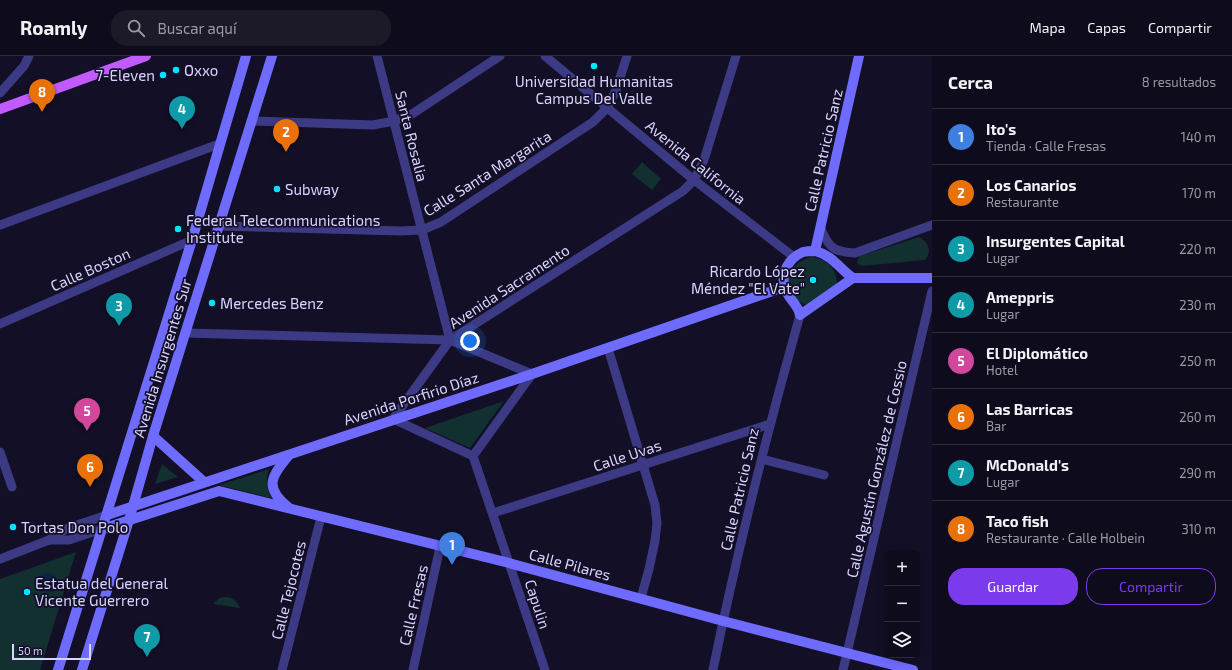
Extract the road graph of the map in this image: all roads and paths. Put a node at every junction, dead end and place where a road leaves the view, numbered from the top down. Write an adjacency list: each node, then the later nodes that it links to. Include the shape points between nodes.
1 (28, 56): 11 (street, via 24,66)
2 (146, 56): 12 (main road)
3 (246, 56): 16 (street, Avenida Insurgentes Sur)
4 (272, 56): 14 (street, Avenida Insurgentes Sur)
5 (377, 56): 15 (street, Santa Rosalia)
6 (500, 56): 15 (street, via 412,114)
7 (545, 56): 13 (street, Avenida California)
8 (627, 56): 13 (street, Calle Santa Margarita)
9 (736, 56): 17 (street, Avenida Sacramento, via 704,160)
10 (859, 56): 21 (street, Calle Patricio Sanz)
11 (0, 93)
12 (0, 108)
13 (607, 108): 17 (street, Avenida California); 22 (street, Calle Santa Margarita, via 593,122 441,222)
14 (251, 121): 15 (street, via 373,124); 20 (street, Avenida Insurgentes Sur)
15 (394, 121): 22 (street, Santa Rosalia)
16 (220, 144): 18 (street); 23 (street, Avenida Insurgentes Sur)
17 (694, 180): 25 (street, Avenida California); 33 (street, Avenida Sacramento, via 682,191)
18 (0, 225)
19 (932, 225): 21 (street, via 855,252 843,252 833,248 826,241)
20 (219, 226): 22 (street, Calle Santa Margarita); 32 (street, Avenida Insurgentes Sur)
21 (821, 229): 24 (street, Calle Patricio Sanz)
22 (422, 230): 33 (street, Santa Rosalia)
23 (192, 240): 31 (street, Calle Boston); 51 (street, Avenida Insurgentes Sur)
24 (815, 251): 25 (street, via 804,252); 26 (street, via 830,257)
25 (794, 257): 28 (street, via 786,266)
26 (853, 278): 27 (street); 30 (street)
27 (932, 278)
28 (784, 287): 30 (street, via 798,307); 34 (street, Avenida Porfirio Díaz)
29 (932, 291): 61 (street, Calle Agustín González de Cossio)
30 (800, 315): 37 (street, Calle Patricio Sanz)
31 (0, 324)
32 (185, 333): 33 (street, Avenida Sacramento); 38 (street, Avenida Insurgentes Sur)
33 (450, 340): 35 (street); 36 (street)
34 (608, 348): 35 (street, Avenida Porfirio Díaz); 43 (street)
35 (532, 374): 36 (street, Avenida Porfirio Díaz); 41 (street)
36 (392, 420): 40 (street, Avenida Porfirio Díaz); 41 (street)
37 (770, 424): 42 (street, Calle Patricio Sanz); 43 (street, Calle Uvas)
38 (153, 436): 45 (street); 48 (street, Avenida Insurgentes Sur)
39 (0, 452): 46 (street)
40 (289, 455): 45 (street, Avenida Porfirio Díaz); 49 (street, via 276,471 273,488 276,496)
41 (473, 456): 50 (street, Capulin)
42 (762, 459): 44 (street); 60 (street, Calle Patricio Sanz)
43 (642, 465): 50 (street, Calle Uvas); 59 (street, via 655,505 657,524)
44 (824, 475)
45 (204, 482): 48 (street, Avenida Porfirio Díaz)
46 (12, 487)
47 (219, 491): 49 (street, Calle Pilares); 53 (street, Avenida Porfirio Díaz)
48 (133, 506): 51 (street, Avenida Porfirio Díaz); 53 (street, Avenida Insurgentes Sur)
49 (291, 510): 52 (street, Calle Pilares)
50 (493, 513): 58 (street, Capulin)
51 (107, 515): 54 (street, Avenida Insurgentes Sur); 55 (street, Avenida Porfirio Díaz, via 68,528)
52 (320, 517): 56 (street, Calle Pilares); 64 (street, Calle Tejocotes)
53 (129, 520): 54 (street, Avenida Porfirio Díaz); 63 (street, Avenida Insurgentes Sur)
54 (102, 529): 55 (street, Avenida Porfirio Díaz, via 69,540); 62 (street, Avenida Insurgentes Sur)
55 (49, 540): 57 (street, Avenida Porfirio Díaz)
56 (440, 547): 58 (street, Calle Pilares); 65 (street, Calle Fresas)
57 (0, 559)
58 (510, 563): 59 (street, Calle Pilares); 66 (street, Capulin)
59 (641, 598): 60 (street, Calle Pilares)
60 (723, 621): 61 (street, Calle Pilares); 67 (street, Calle Patricio Sanz)
61 (847, 653): 68 (street, Calle Agustín González de Cossio); 69 (street, Calle Pilares)
62 (58, 670)
63 (82, 670)
64 (282, 670)
65 (413, 670)
66 (545, 670)
67 (713, 670)
68 (843, 670)
69 (913, 670)

